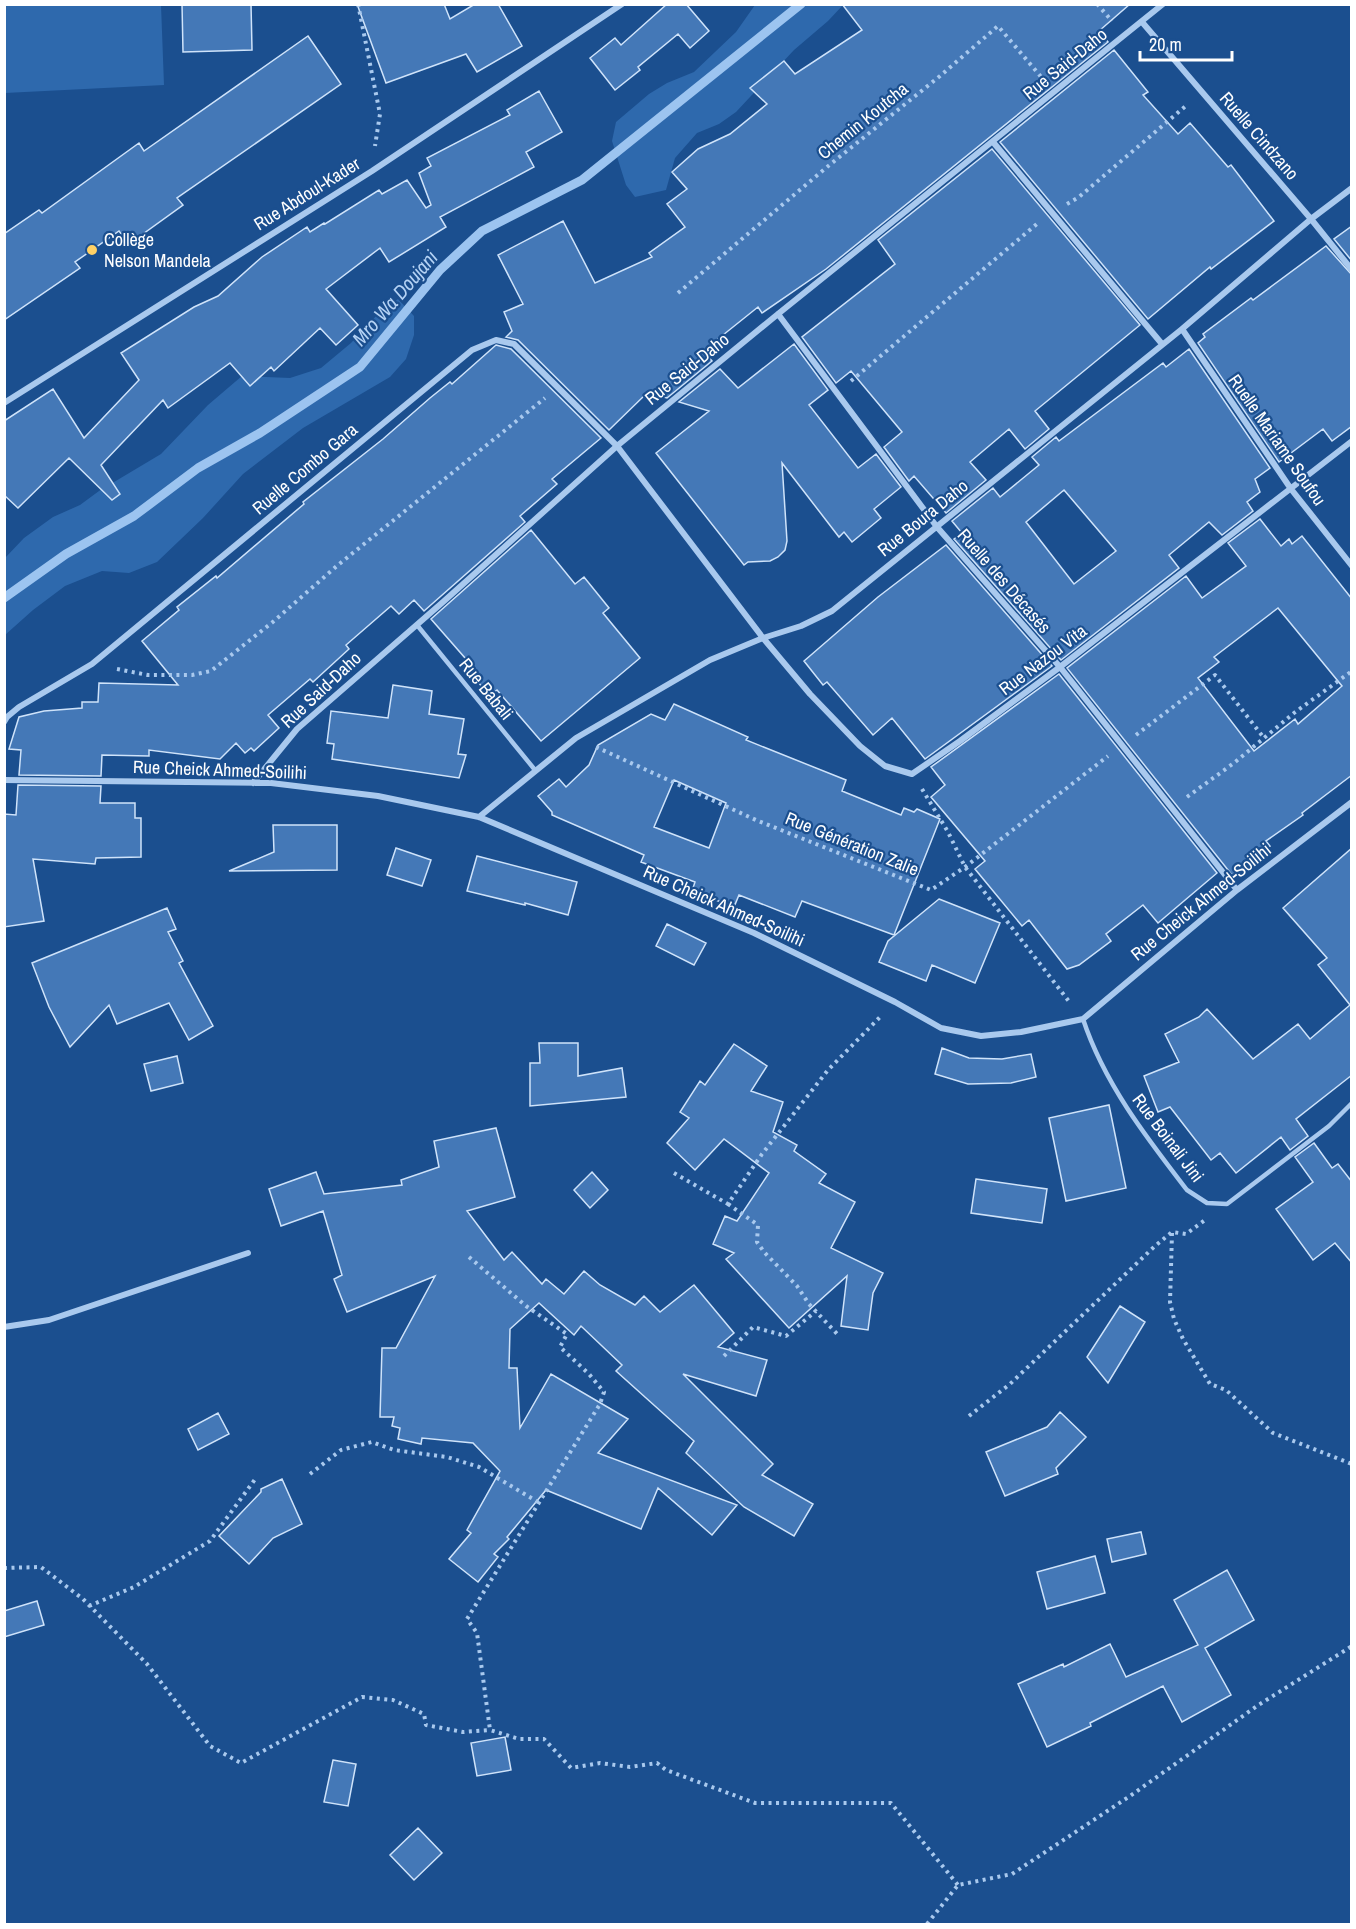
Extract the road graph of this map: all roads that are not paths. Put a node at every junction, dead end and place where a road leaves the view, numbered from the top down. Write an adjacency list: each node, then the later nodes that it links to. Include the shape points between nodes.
1 (622, 4): 11 (street, Rue Abdoul-Kader, via 372,171)
2 (1163, 4): 3 (street, Rue Said-Daho)
3 (1142, 22): 4 (street, Rue Said-Daho); 6 (street, Ruelle Cindzano)
4 (993, 142): 8 (street, Rue Said-Daho); 10 (street)
5 (1352, 188): 6 (street, Rue Boura Daho)
6 (1311, 219): 7 (street, Ruelle Cindzano); 9 (street, Rue Boura Daho)
7 (1352, 270)
8 (778, 314): 13 (street, Rue Said-Daho); 15 (street, Ruelle des Décasés)
9 (1182, 329): 10 (street, Rue Boura Daho); 14 (street, Ruelle Mariame Soufou)
10 (1162, 344): 15 (street, Rue Boura Daho)
11 (4, 404)
12 (1352, 441): 14 (street, Rue Nazou Vita)
13 (617, 446): 17 (street, Rue Said-Daho); 18 (street, Ruelle Combo Gara); 20 (street, Ruelle Combo Gara, via 514,345 496,340 472,350 92,664 19,707)
14 (1290, 489): 16 (street, Ruelle Mariame Soufou); 19 (street, Rue Nazou Vita)
15 (937, 527): 18 (street, Rue Boura Daho, via 831,611); 19 (street, Ruelle des Décasés)
16 (1352, 566)
17 (417, 625): 21 (lane, Rue Babali); 23 (street, Rue Said-Daho, via 297,729)
18 (763, 638): 19 (street, Rue Nazou Vita, via 860,746 885,766 912,774); 21 (street, Rue Boura Daho, via 710,660 576,738)
19 (1060, 667): 26 (street, Ruelle des Décasés)
20 (4, 722)
21 (535, 770): 25 (street, Rue Boura Daho)
22 (4, 780): 23 (street, Rue Cheick Ahmed-Soilihi)
23 (253, 783): 25 (street, Rue Cheick Ahmed-Soilihi, via 378,796)
24 (1352, 802): 26 (street, Rue Cheick Ahmed-Soilihi)
25 (479, 817): 27 (street, Rue Cheick Ahmed-Soilihi, via 754,933 941,1028 981,1036)
26 (1237, 890): 27 (street, Rue Cheick Ahmed-Soilihi)
27 (1083, 1019): 28 (lane, Rue Boinali Jini, via 1108,1078 1187,1190 1206,1203 1227,1204 1329,1126)
28 (1352, 1103)
29 (248, 1253): 30 (street, via 49,1320)
30 (4, 1327)

